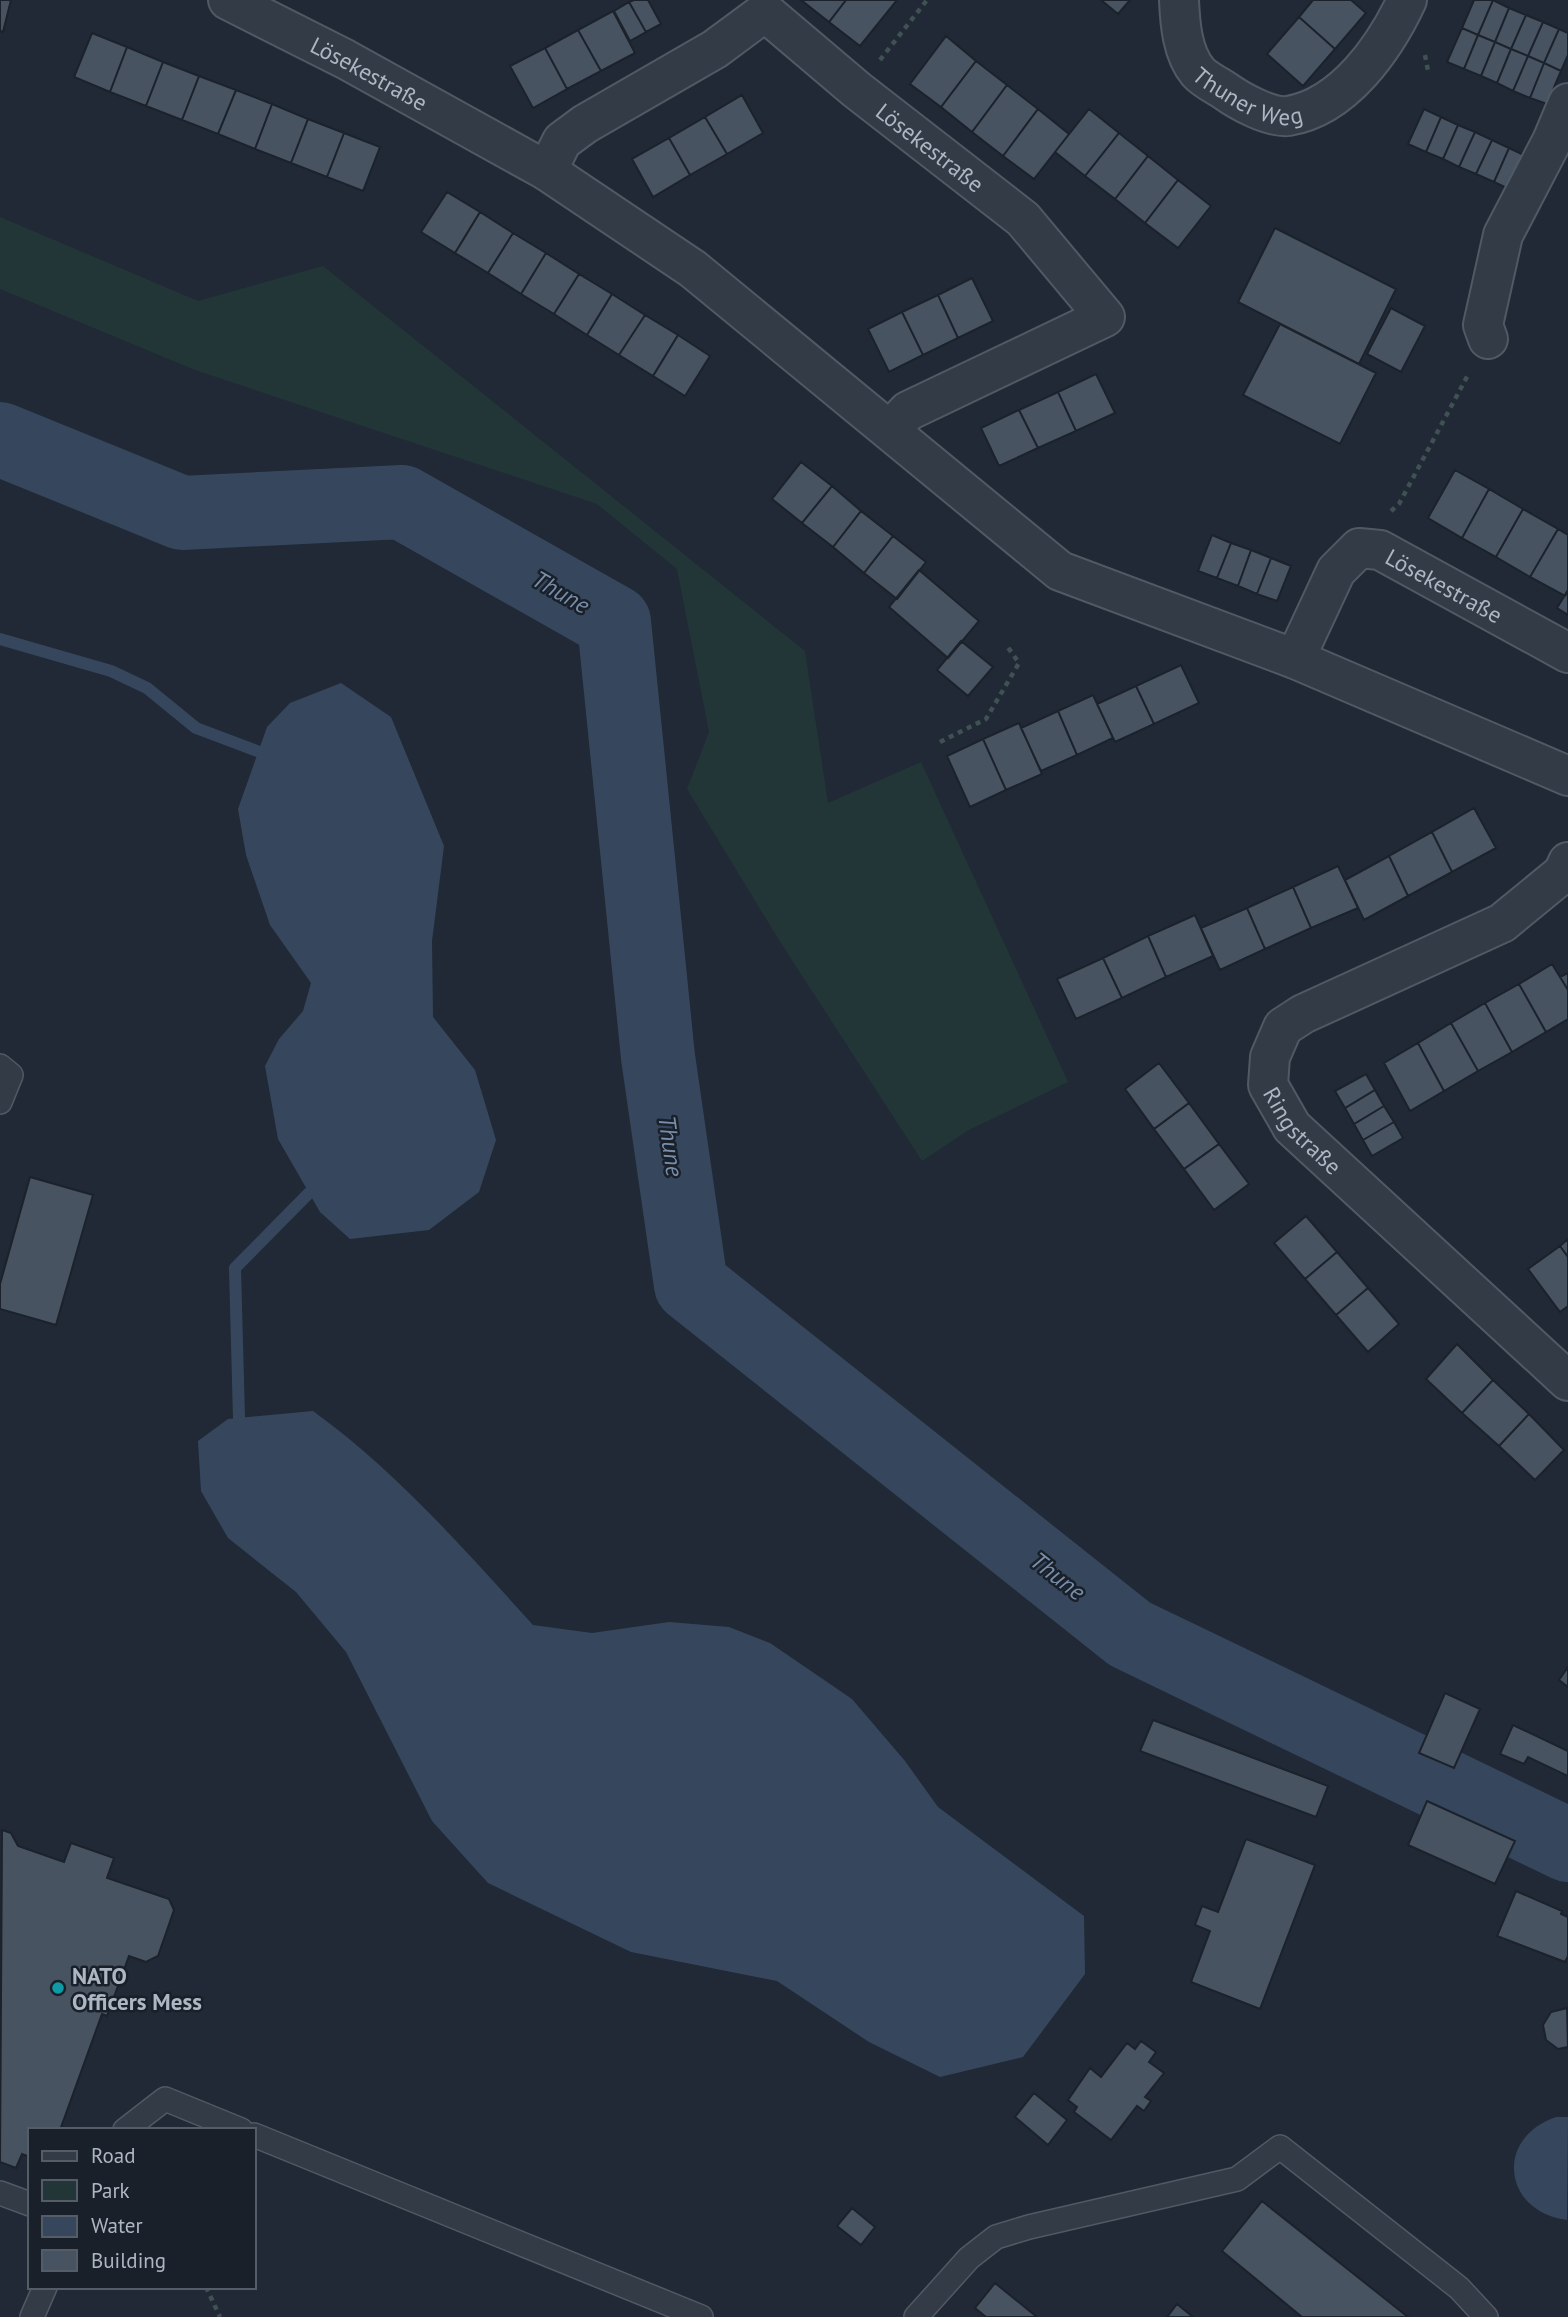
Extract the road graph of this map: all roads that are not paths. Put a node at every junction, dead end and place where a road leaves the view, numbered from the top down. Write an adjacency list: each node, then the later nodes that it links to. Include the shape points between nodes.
1 (228, 0): 5 (street, Lösekestraße)
2 (1179, 0): 3 (street, Thuner Weg, via 1181,35 1197,71 1244,104 1286,116 1317,106 1346,87 1380,48)
3 (1407, 0)
4 (1568, 103): 6 (street, via 1503,235 1483,324)
5 (547, 171): 7 (street, Lösekestraße, via 692,269); 7 (street, Lösekestraße, via 562,141 577,130 715,50 765,12 1023,219 1105,317 908,411)
6 (1488, 339)
7 (891, 429): 9 (street, Lösekestraße, via 1060,571)
8 (1568, 653): 9 (street, Lösekestraße, via 1380,550 1359,548 1336,571)
9 (1294, 659): 10 (street, Lösekestraße)
10 (1568, 776)
11 (1568, 862): 14 (street, Ringstraße, via 1563,873 1502,923 1283,1027 1270,1057 1268,1085 1292,1127)
12 (0, 1066): 13 (lane, via 11,1075)
13 (0, 1102)
14 (1568, 1381)
15 (127, 2128): 16 (lane, via 165,2099)
16 (236, 2128)
17 (256, 2136): 22 (lane)
18 (0, 2193): 19 (lane)
19 (28, 2203)
20 (44, 2289): 21 (lane)
21 (32, 2317)
22 (701, 2317)
23 (916, 2317): 24 (lane, via 969,2258 996,2237 1237,2179 1280,2147 1459,2288)
24 (1486, 2317)

